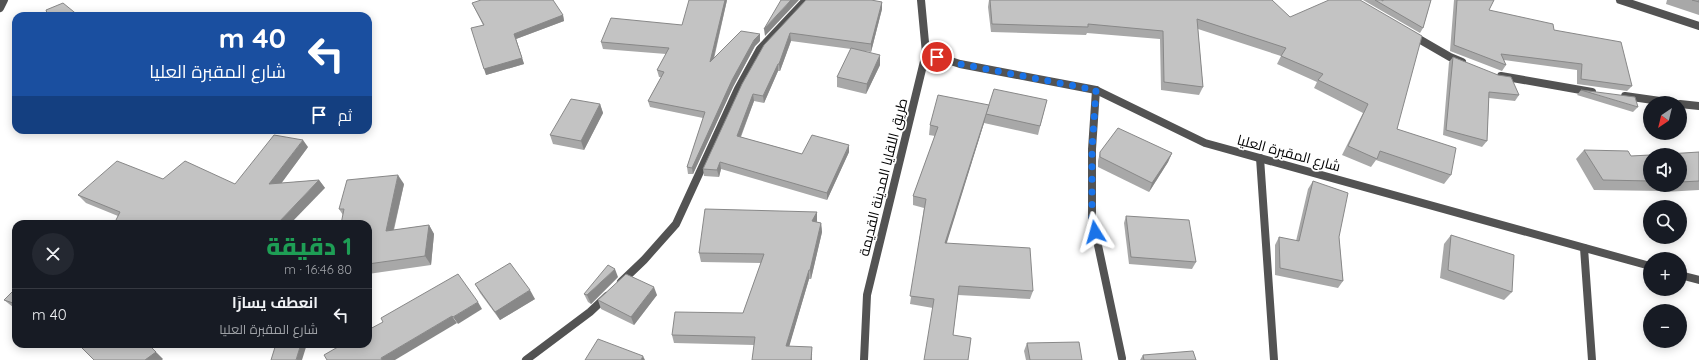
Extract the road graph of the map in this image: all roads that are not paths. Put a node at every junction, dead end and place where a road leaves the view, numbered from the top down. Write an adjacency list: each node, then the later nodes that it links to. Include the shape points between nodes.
1 (4, 0): 5 (street)
2 (806, 0): 23 (street, via 760,49 738,89 676,224 644,260 590,312)
3 (921, 0): 8 (street, طريق اللقايا المدينة القديمة)
4 (1620, 0): 6 (street)
5 (0, 8)
6 (1699, 26)
7 (1404, 30): 9 (street, via 1450,57)
8 (926, 53): 11 (street, شارع المقبرة العليا, via 960,64); 24 (street, طريق اللقايا المدينة القديمة, via 867,295)
9 (1470, 65)
10 (1496, 75): 12 (street)
11 (1096, 90): 17 (street, شارع المقبرة العليا, via 1205,143); 22 (street, via 1092,149 1092,217)
12 (1597, 92)
13 (1620, 96): 14 (street)
14 (1643, 99)
15 (1687, 105): 16 (street)
16 (1699, 106)
17 (1260, 158): 18 (street, شارع المقبرة العليا); 25 (street)
18 (1584, 248): 19 (street, شارع المقبرة العليا); 26 (street)
19 (1643, 264)
20 (1687, 277): 21 (street)
21 (1699, 280)
22 (1122, 358)
23 (526, 360)
24 (864, 360)
25 (1274, 360)
26 (1592, 360)

